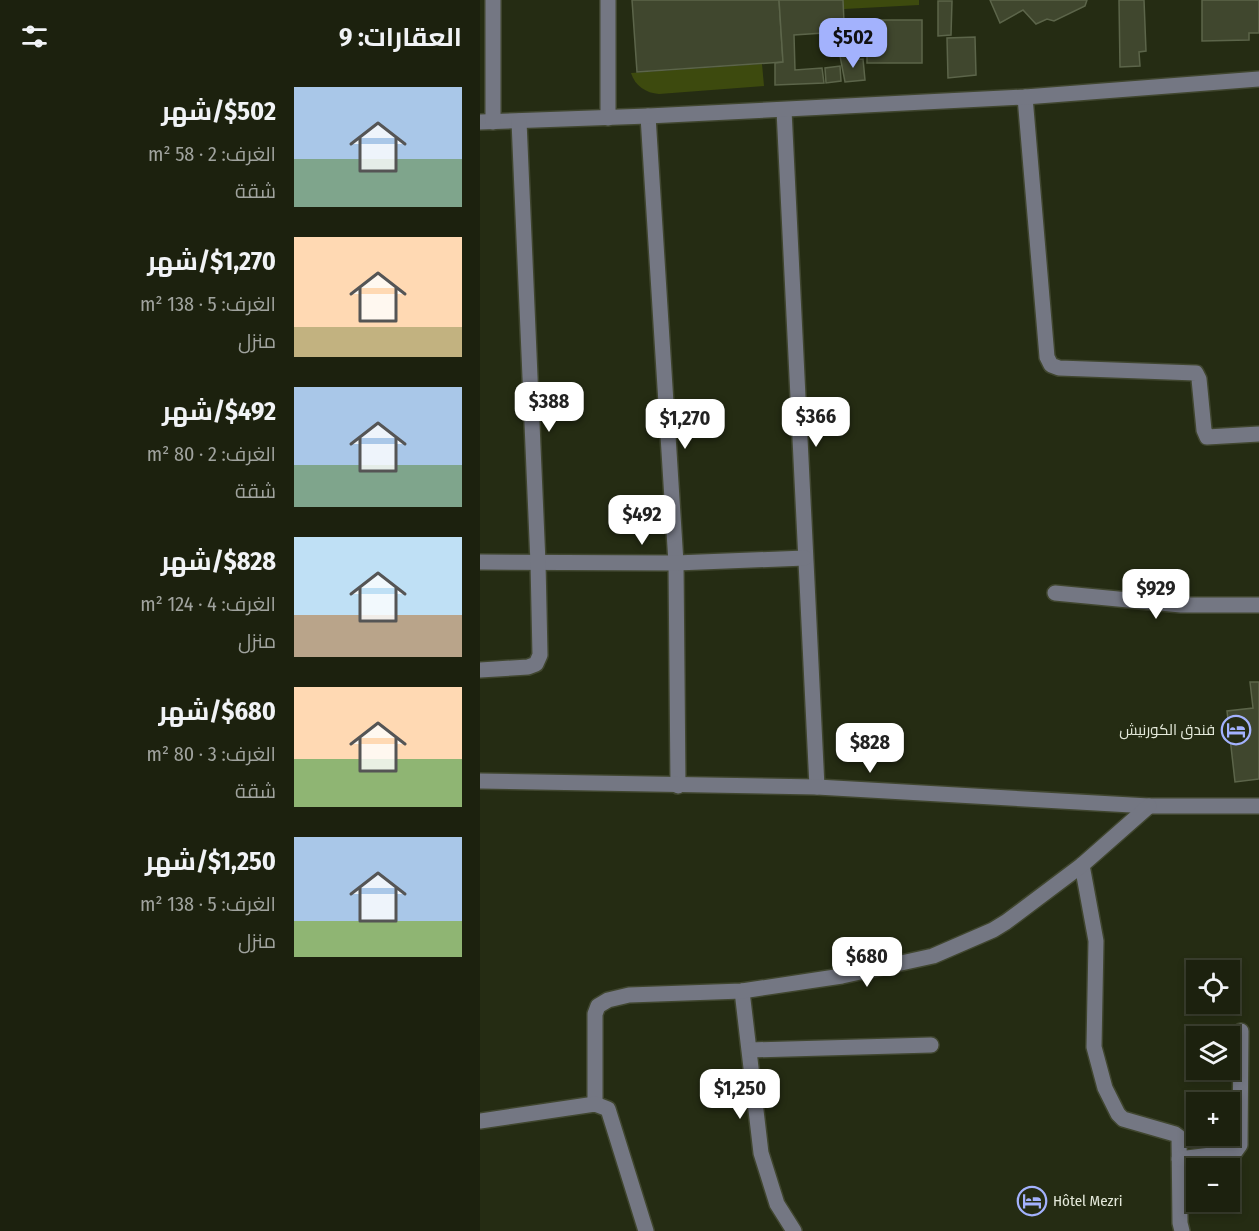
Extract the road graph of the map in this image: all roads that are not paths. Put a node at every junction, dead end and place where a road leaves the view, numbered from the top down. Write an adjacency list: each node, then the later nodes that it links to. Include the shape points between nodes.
1 (493, 0): 9 (street)
2 (608, 0): 7 (street)
3 (1259, 79): 4 (street)
4 (1025, 97): 5 (street); 10 (street, via 1047,357 1051,365 1196,373 1207,437)
5 (784, 110): 6 (street); 11 (street)
6 (648, 116): 7 (street); 14 (street)
7 (608, 118): 8 (street)
8 (519, 121): 9 (street); 13 (street)
9 (486, 122)
10 (1259, 434)
11 (805, 558): 14 (street); 20 (street)
12 (480, 562): 13 (street)
13 (538, 563): 14 (street); 17 (street, via 540,656 536,664)
14 (676, 563): 19 (street)
15 (1055, 593): 16 (street, via 1181,605)
16 (1259, 604)
17 (480, 670)
18 (480, 781): 19 (street)
19 (678, 786): 20 (street)
20 (816, 787): 21 (street)
21 (1149, 806): 22 (street); 23 (street)
22 (1259, 807)
23 (1082, 865): 24 (street, via 993,930 933,956 842,976); 30 (street, via 1096,941 1094,1047 1105,1088 1123,1119 1179,1137)
24 (742, 991): 27 (street); 28 (street, via 629,996 598,1006)
25 (1241, 1031): 30 (street, via 1240,1146 1235,1152)
26 (931, 1045): 27 (street)
27 (750, 1050): 32 (street, via 761,1153 777,1204)
28 (595, 1104): 29 (street); 31 (street, via 609,1109)
29 (480, 1121)
30 (1179, 1159): 33 (street)
31 (646, 1231)
32 (794, 1231)
33 (1182, 1231)

